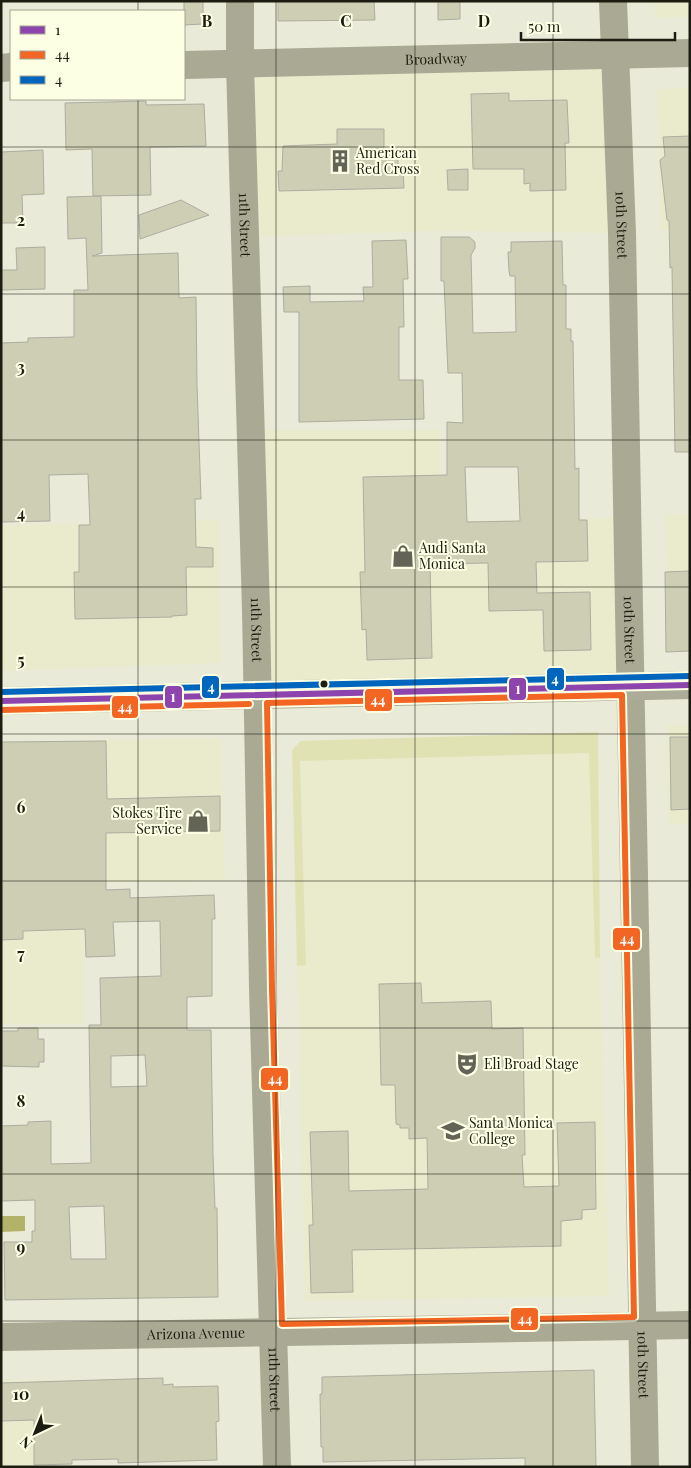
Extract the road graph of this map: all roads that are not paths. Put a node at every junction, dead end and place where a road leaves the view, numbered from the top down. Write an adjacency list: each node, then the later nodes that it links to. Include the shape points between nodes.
1 (240, 1): 6 (street, 11th Street)
2 (613, 1): 4 (street, 10th Street)
3 (690, 53): 4 (street, Broadway)
4 (614, 55): 6 (street, Broadway); 8 (street, 10th Street, via 622,233)
5 (185, 65): 6 (street, Broadway)
6 (240, 65): 9 (street, 11th Street)
7 (690, 685): 8 (main road)
8 (631, 686): 9 (main road); 12 (street, 10th Street)
9 (258, 696): 10 (main road); 13 (street, 11th Street)
10 (1, 701)
11 (690, 1325): 12 (street, Arizona Avenue)
12 (643, 1326): 13 (street, Arizona Avenue); 16 (street, 10th Street)
13 (274, 1333): 14 (street, Arizona Avenue); 15 (street, 11th Street)
14 (1, 1337)
15 (276, 1467)
16 (645, 1467)

